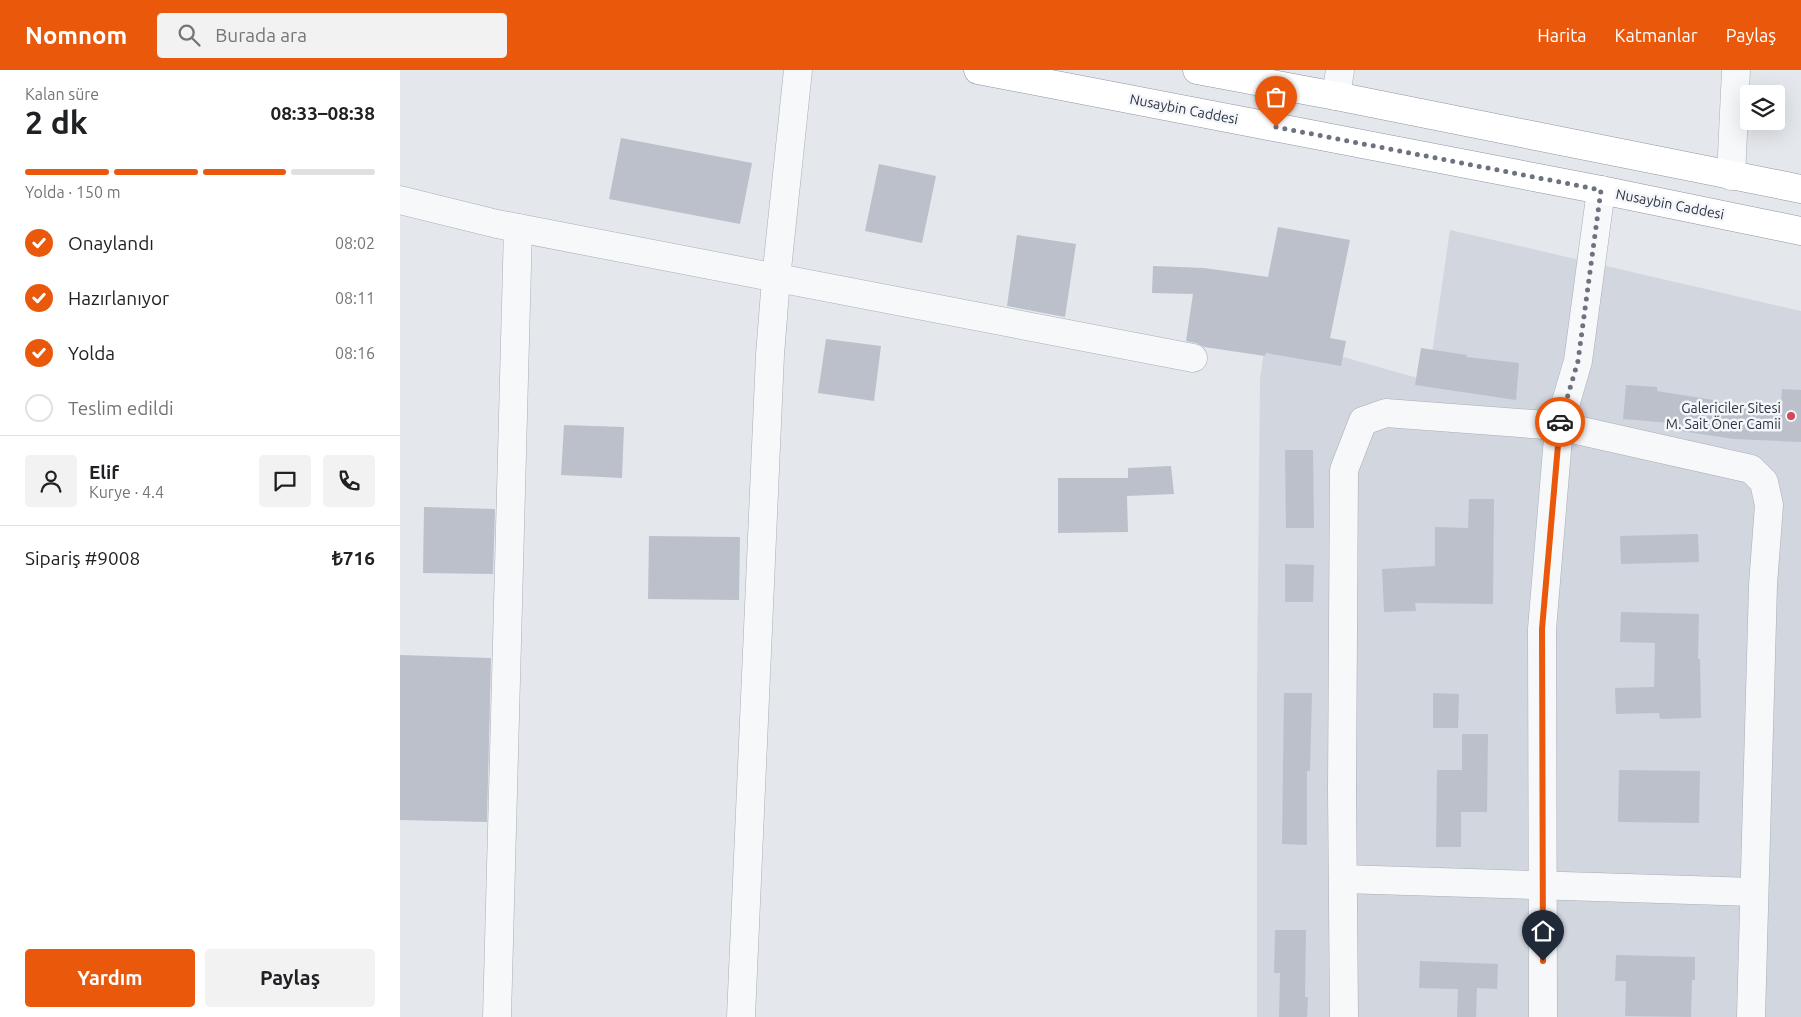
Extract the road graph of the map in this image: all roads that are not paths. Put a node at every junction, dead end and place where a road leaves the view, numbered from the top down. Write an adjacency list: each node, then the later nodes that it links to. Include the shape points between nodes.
1 (798, 70): 12 (street)
2 (978, 70): 8 (highway, Nusaybin Caddesi)
3 (1197, 70): 5 (highway)
4 (1736, 70): 6 (street)
5 (1338, 83): 6 (highway)
6 (1731, 176): 7 (highway)
7 (1801, 189)
8 (1601, 190): 11 (highway, Nusaybin Caddesi); 14 (street, via 1578,361)
9 (400, 200): 10 (street)
10 (518, 228): 12 (street); 18 (street)
11 (1801, 230)
12 (776, 279): 13 (street); 19 (street)
13 (1193, 358)
14 (1559, 426): 15 (street, via 1386,413 1362,421 1344,470); 16 (street, via 1542,629); 17 (street, via 1751,468 1764,482 1769,505 1763,585)
15 (1342, 879): 16 (street); 20 (street)
16 (1543, 885): 17 (street); 21 (street)
17 (1754, 892): 22 (street)
18 (497, 1017)
19 (741, 1017)
20 (1344, 1017)
21 (1543, 1017)
22 (1751, 1017)

